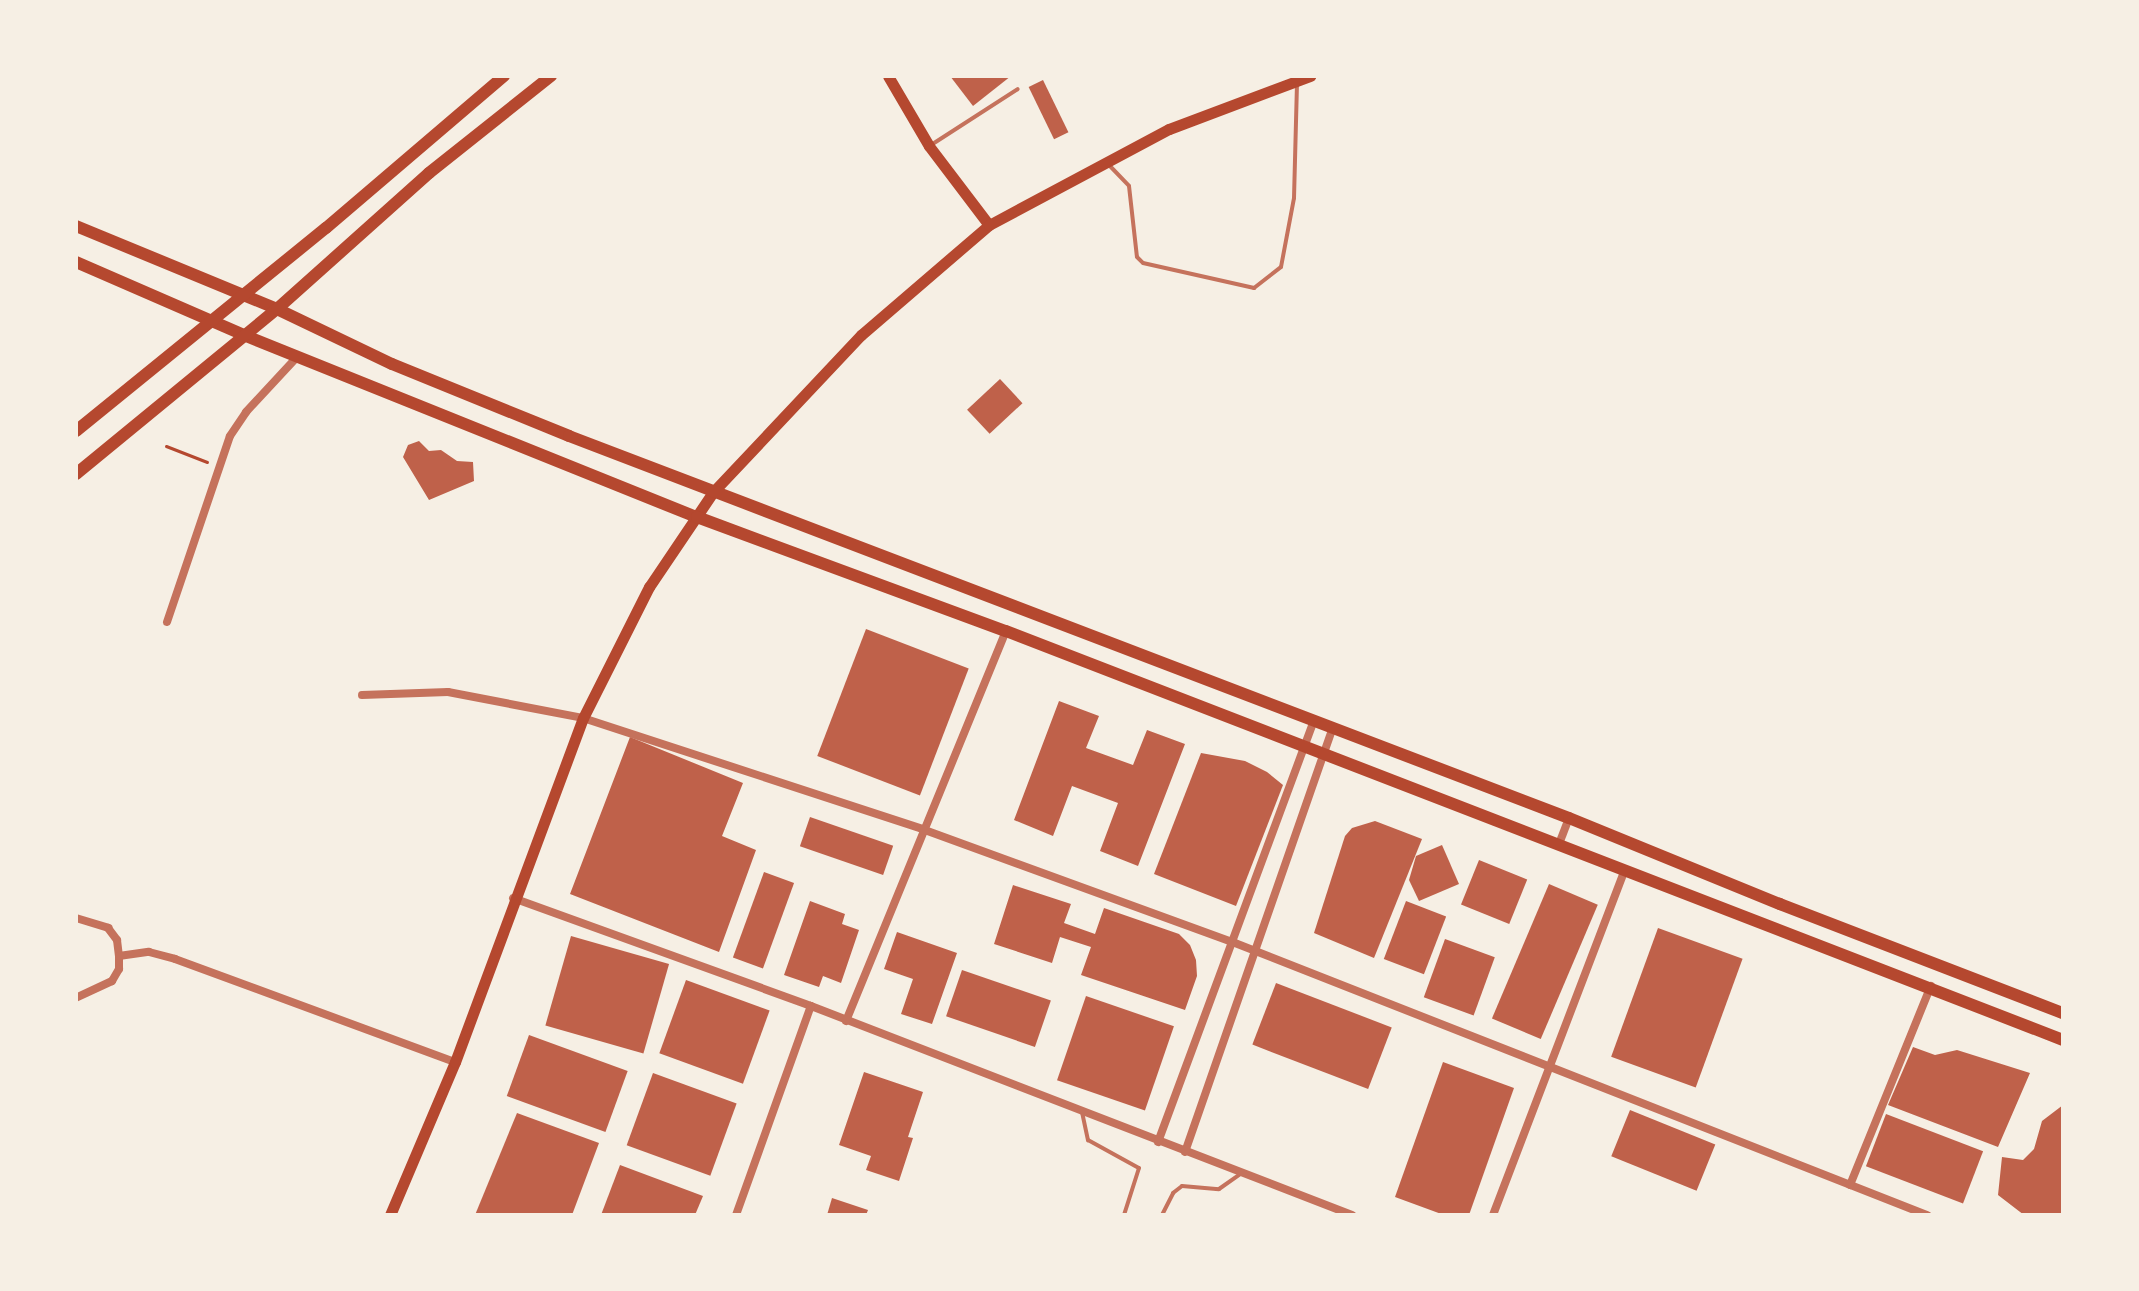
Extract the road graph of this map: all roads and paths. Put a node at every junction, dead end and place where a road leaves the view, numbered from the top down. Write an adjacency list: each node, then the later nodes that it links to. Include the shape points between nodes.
1 (504, 76): 12 (main road)
2 (551, 76): 13 (main road, via 429,173)
3 (888, 76): 7 (main road)
4 (1310, 76): 5 (main road)
5 (1297, 81): 8 (main road, via 1169,129); 8 (lane, via 1294,198 1281,267 1254,288 1143,263 1137,257 1129,186)
6 (1018, 89): 7 (lane)
7 (929, 146): 9 (main road)
8 (1106, 163): 9 (main road)
9 (989, 225): 21 (main road, via 861,335)
10 (76, 226): 12 (main road)
11 (76, 262): 14 (main road)
12 (244, 295): 13 (main road); 14 (main road)
13 (277, 309): 15 (main road); 21 (main road, via 392,364)
14 (211, 320): 15 (main road); 17 (main road)
15 (246, 336): 16 (main road); 20 (main road)
16 (298, 356): 19 (street, via 246,412); 22 (main road)
17 (76, 431)
18 (166, 446): 19 (path)
19 (218, 467): 23 (street)
20 (76, 474)
21 (713, 492): 22 (main road); 25 (main road)
22 (697, 517): 24 (main road); 28 (main road, via 649,587)
23 (167, 622)
24 (1006, 631): 26 (main road); 34 (street)
25 (1109, 641): 26 (main road); 29 (main road)
26 (1100, 667): 31 (main road)
27 (362, 695): 28 (street, via 463,693)
28 (583, 718): 34 (street); 37 (main road)
29 (1314, 721): 30 (main road); 31 (street)
30 (1333, 728): 32 (street); 33 (main road)
31 (1305, 749): 32 (main road); 39 (street)
32 (1322, 756): 35 (main road); 40 (street)
33 (1569, 818): 35 (street); 45 (main road)
34 (922, 829): 39 (street); 46 (street)
35 (1559, 844): 36 (main road)
36 (1625, 870): 42 (main road); 49 (street)
37 (513, 898): 44 (street); 48 (main road)
38 (76, 918): 41 (street, via 108,928)
39 (1235, 943): 40 (street); 51 (street)
40 (1257, 953): 49 (street); 52 (street)
41 (119, 956): 43 (street, via 112,981); 48 (street, via 149,952 175,959)
42 (1931, 986): 47 (main road); 54 (street)
43 (76, 998)
44 (811, 1006): 46 (street); 56 (street)
45 (2063, 1013)
46 (846, 1021): 50 (street)
47 (2063, 1040)
48 (455, 1062): 55 (main road)
49 (1551, 1066): 54 (street); 60 (street)
50 (1082, 1112): 51 (street); 57 (lane, via 1088,1140 1139,1168)
51 (1158, 1142): 52 (street)
52 (1185, 1152): 53 (street)
53 (1242, 1173): 58 (lane, via 1219,1189 1182,1186); 59 (street)
54 (1850, 1185): 61 (street)
55 (390, 1215)
56 (736, 1215)
57 (1124, 1215)
58 (1162, 1215)
59 (1352, 1215)
60 (1493, 1215)
61 (1927, 1215)

